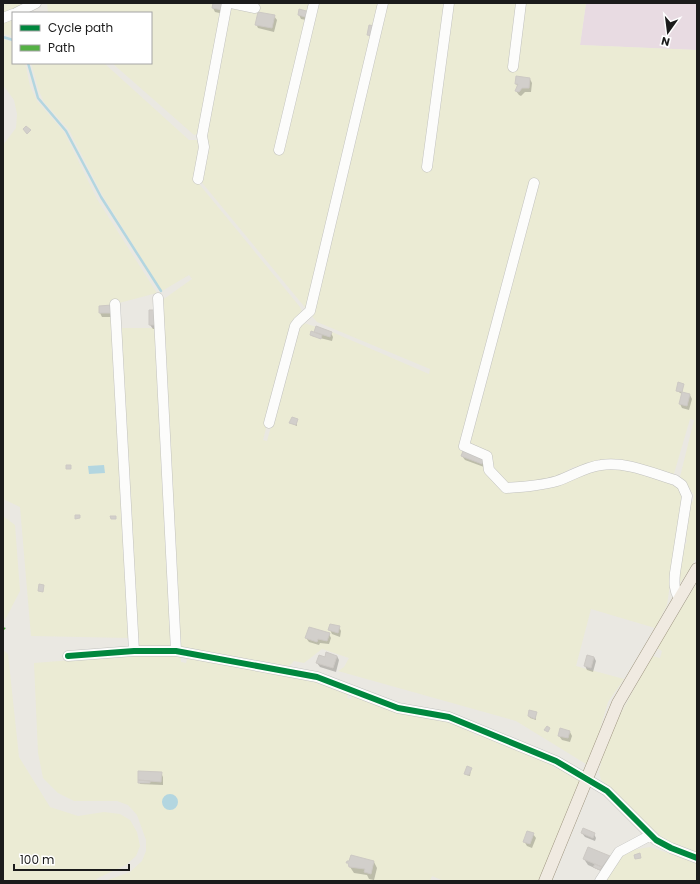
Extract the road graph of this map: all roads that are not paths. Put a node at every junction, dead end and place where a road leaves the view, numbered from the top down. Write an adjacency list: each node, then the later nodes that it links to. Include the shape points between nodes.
1 (36, 3): 9 (street)
2 (227, 3): 13 (street, via 202,136 204,147)
3 (231, 3): 8 (street)
4 (314, 3): 11 (street)
5 (383, 3): 17 (street, via 310,311 295,326)
6 (449, 3): 12 (street)
7 (521, 3): 10 (street)
8 (255, 8)
9 (18, 12)
10 (513, 67)
11 (279, 150)
12 (427, 167)
13 (198, 179)
14 (534, 183): 19 (street, via 464,446 486,456 489,470 506,488 536,486 610,464 675,480 682,485 687,496 675,573 674,586)
15 (158, 298): 21 (street)
16 (115, 304): 20 (street)
17 (269, 423)
18 (697, 569): 19 (main road)
19 (679, 598): 23 (main road, via 618,703)
20 (134, 651): 21 (street); 22 (street)
21 (176, 651): 23 (street, via 316,677 398,708 449,717 556,761)
22 (68, 656)
23 (587, 778): 24 (street, via 606,791); 26 (main road)
24 (651, 835): 25 (street, via 671,848); 27 (street, via 619,852)
25 (697, 858)
26 (545, 881)
27 (600, 881)

